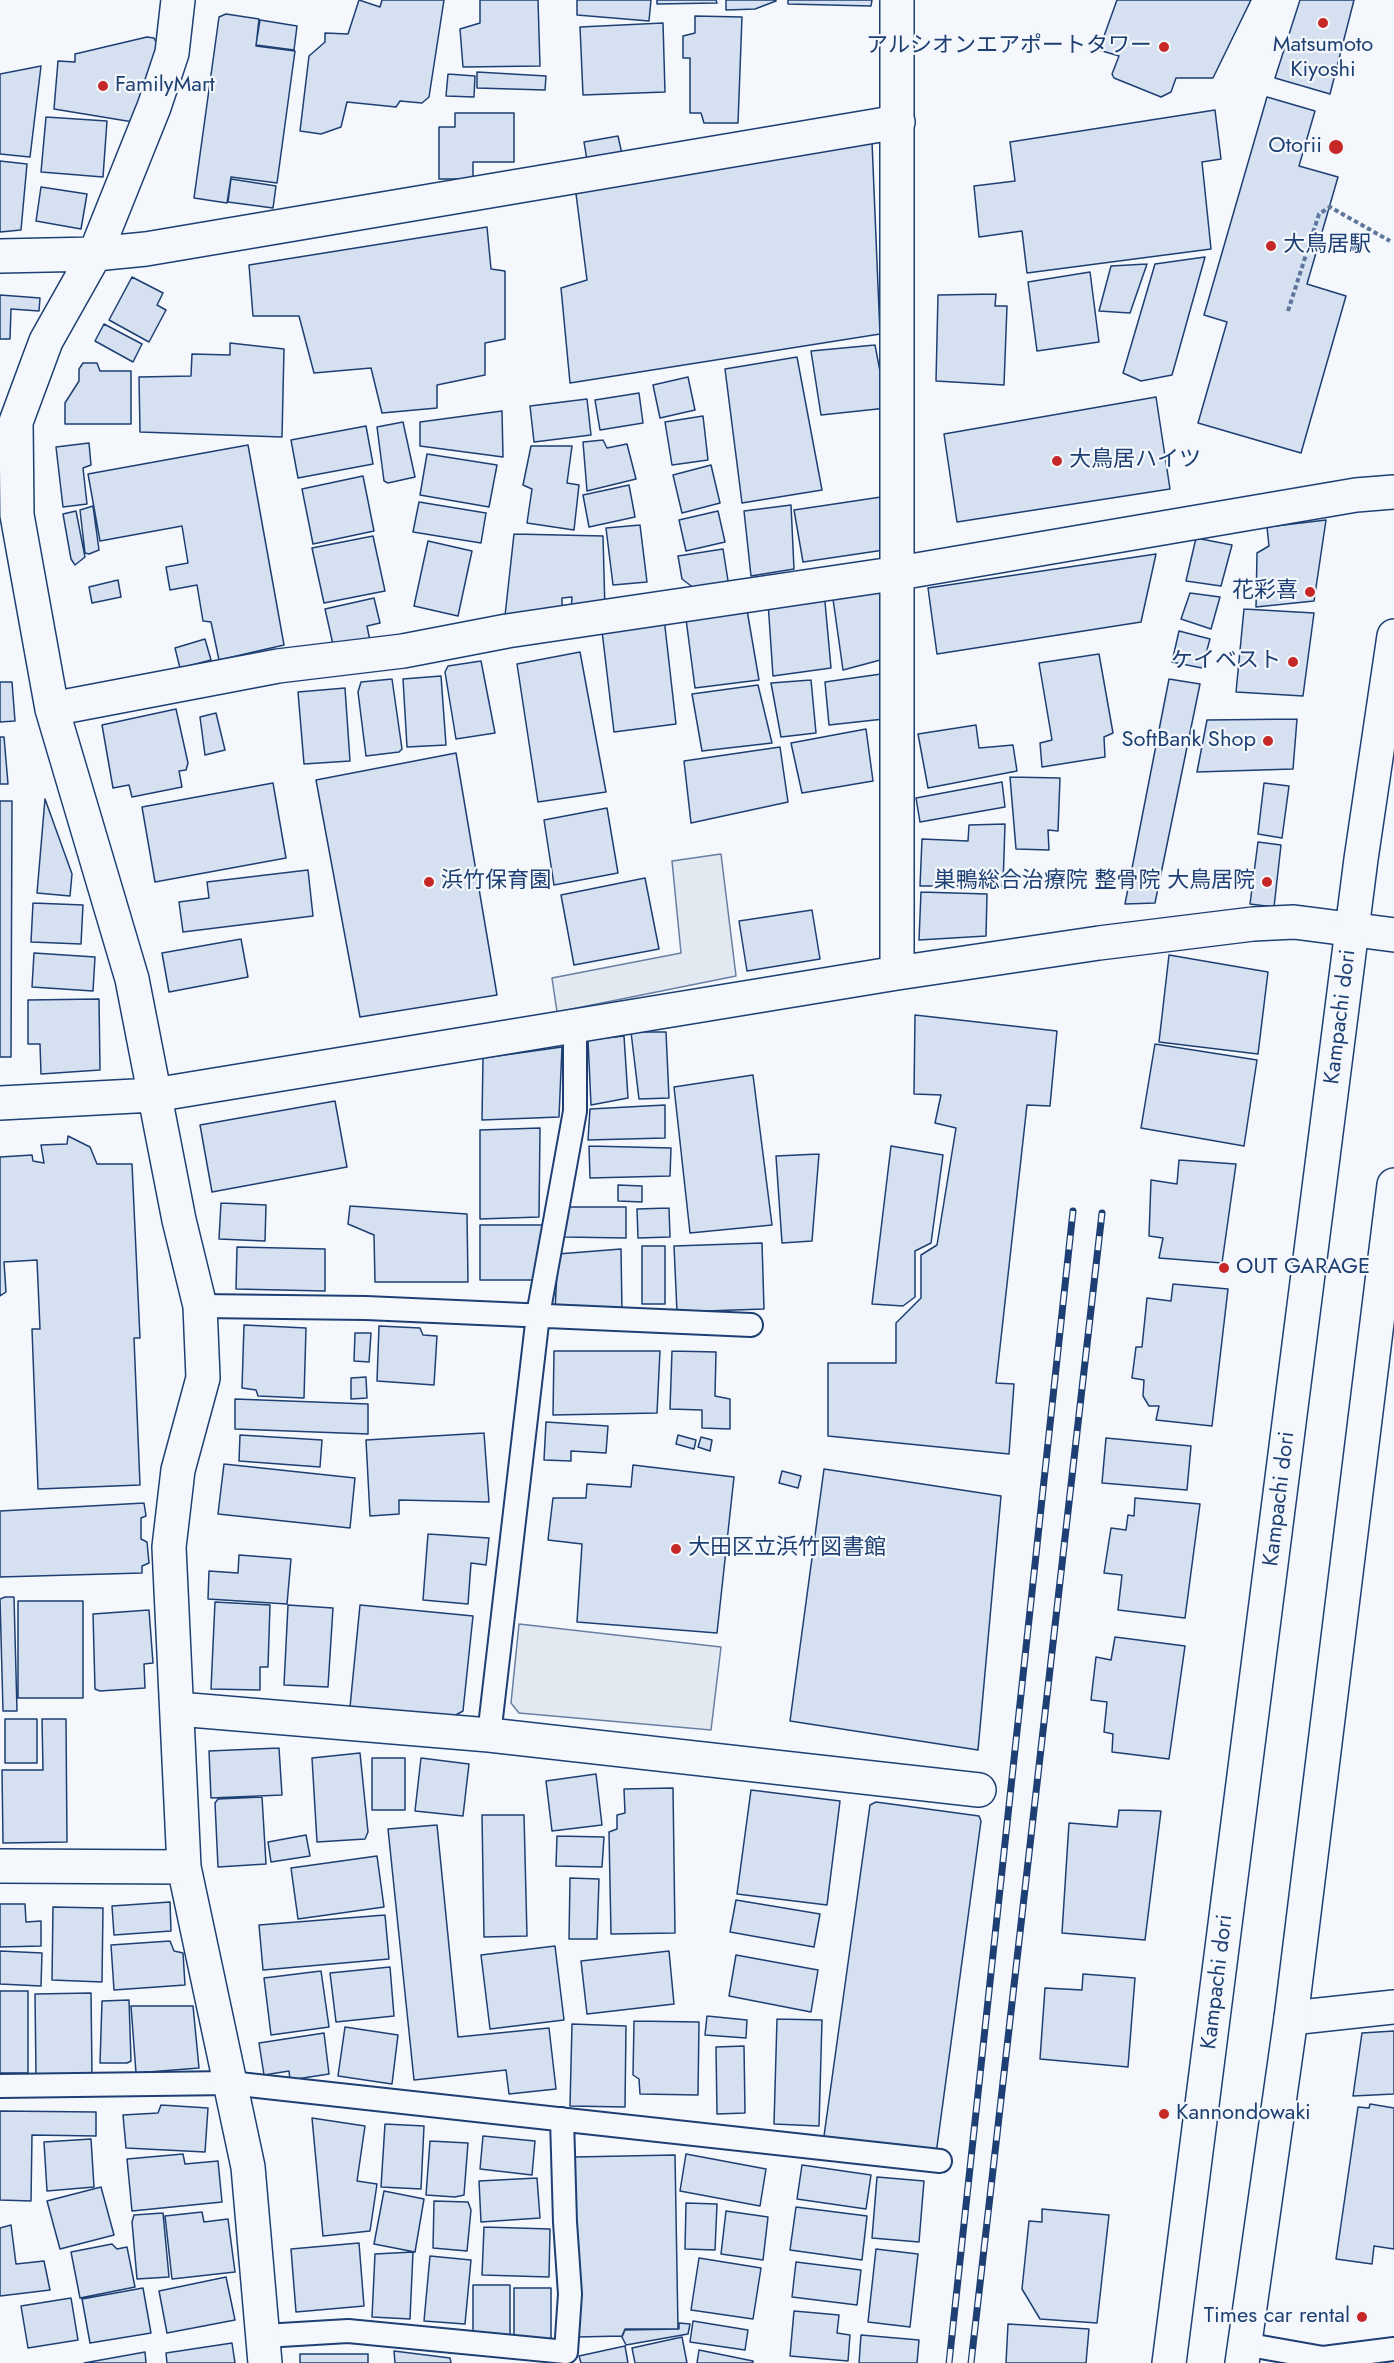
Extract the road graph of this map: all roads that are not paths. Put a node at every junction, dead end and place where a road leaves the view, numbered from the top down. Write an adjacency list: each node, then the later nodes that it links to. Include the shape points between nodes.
1 (178, 0): 4 (street, via 169,64)
2 (897, 0): 3 (street)
3 (898, 122): 4 (street, via 146,249); 7 (street)
4 (95, 254): 5 (street); 9 (street, via 46,341 16,422 17,515)
5 (0, 256)
6 (1394, 492): 7 (street, via 1356,495)
7 (899, 573): 9 (street, via 507,631 402,651 278,666); 12 (street)
8 (1394, 636): 10 (street, Kampachi dori)
9 (52, 709): 14 (street, via 132,979)
10 (1353, 929): 11 (street); 12 (street, via 1294,922 1253,924); 35 (street, Kampachi dori)
11 (1394, 935)
12 (897, 973): 13 (street)
13 (575, 1028): 14 (street); 18 (lane, via 575,1111)
14 (154, 1095): 15 (street); 17 (street)
15 (0, 1103)
16 (1393, 1202): 20 (street)
17 (201, 1306): 18 (lane); 21 (street, via 203,1378 178,1470 169,1547)
18 (538, 1316): 19 (lane); 22 (lane)
19 (751, 1325)
20 (1383, 1359): 27 (street)
21 (178, 1709): 22 (street); 25 (street)
22 (489, 1735): 23 (street)
23 (979, 1790)
24 (0, 1866): 25 (street)
25 (184, 1867): 28 (street)
26 (1394, 2007): 27 (street)
27 (1291, 2018): 34 (street)
28 (230, 2083): 29 (lane); 30 (lane); 32 (street, via 248,2168)
29 (0, 2086)
30 (562, 2119): 31 (lane); 32 (lane, via 570,2294 566,2352 348,2331)
31 (940, 2162)
32 (265, 2349)
33 (1394, 2349): 34 (lane, via 1323,2358)
34 (1243, 2354)
35 (1169, 2363)

